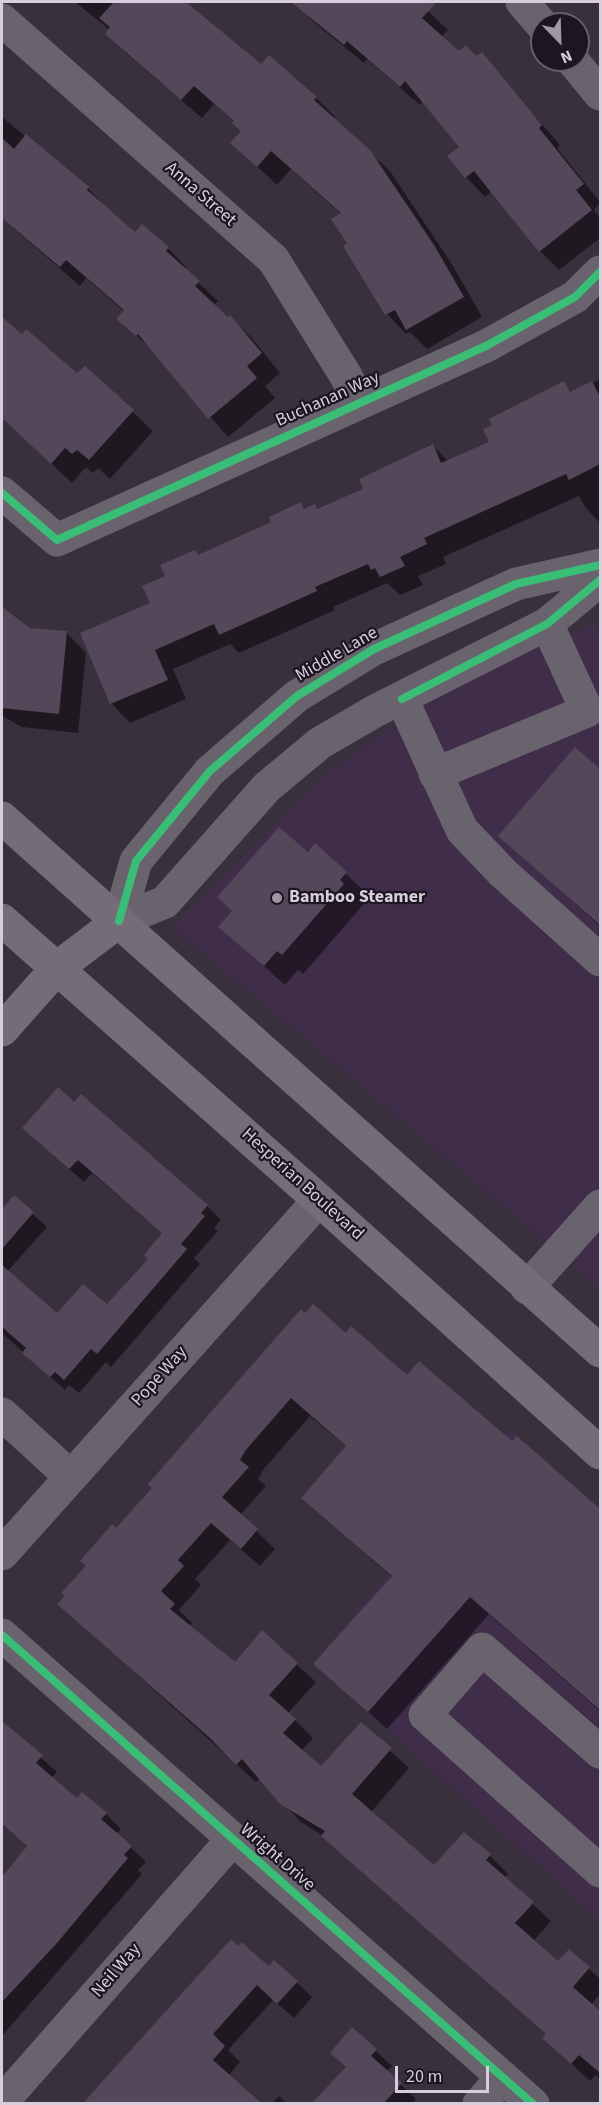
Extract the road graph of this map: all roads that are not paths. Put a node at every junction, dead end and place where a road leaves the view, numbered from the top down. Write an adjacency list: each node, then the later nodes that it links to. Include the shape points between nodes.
1 (2, 20): 5 (street, Anna Street, via 273,259)
2 (582, 72): 3 (street)
3 (600, 94)
4 (600, 272): 5 (street, Buchanan Way, via 574,297 486,346)
5 (358, 402): 6 (street, Buchanan Way, via 57,540)
6 (2, 493)
7 (600, 565): 15 (street, Middle Lane, via 516,584 374,649 297,696 210,771 136,861)
8 (600, 580): 9 (street)
9 (547, 624): 10 (street); 11 (street)
10 (402, 699): 12 (street); 15 (street, via 320,743 267,787 165,902)
11 (594, 717): 12 (street)
12 (435, 774): 16 (street, via 462,830 503,873)
13 (2, 818): 15 (main road)
14 (2, 920): 17 (main road, Hesperian Boulevard)
15 (119, 921): 17 (main road); 21 (main road)
16 (600, 960)
17 (57, 968): 18 (main road); 19 (main road, Hesperian Boulevard)
18 (2, 1030)
19 (319, 1200): 24 (main road, Hesperian Boulevard); 25 (street, Pope Way)
20 (600, 1206): 21 (street)
21 (527, 1288): 22 (main road)
22 (600, 1352)
23 (2, 1414): 25 (street)
24 (600, 1453)
25 (70, 1477): 26 (street, Pope Way)
26 (2, 1554)
27 (2, 1635): 29 (street, Wright Drive)
28 (600, 1752): 30 (street, via 482,1649 425,1715)
29 (233, 1839): 31 (street, Wright Drive); 32 (street, Neil Way)
30 (600, 1871)
31 (503, 2077): 33 (street); 34 (street, Wright Drive)
32 (2, 2102)
33 (479, 2103)
34 (533, 2103)

